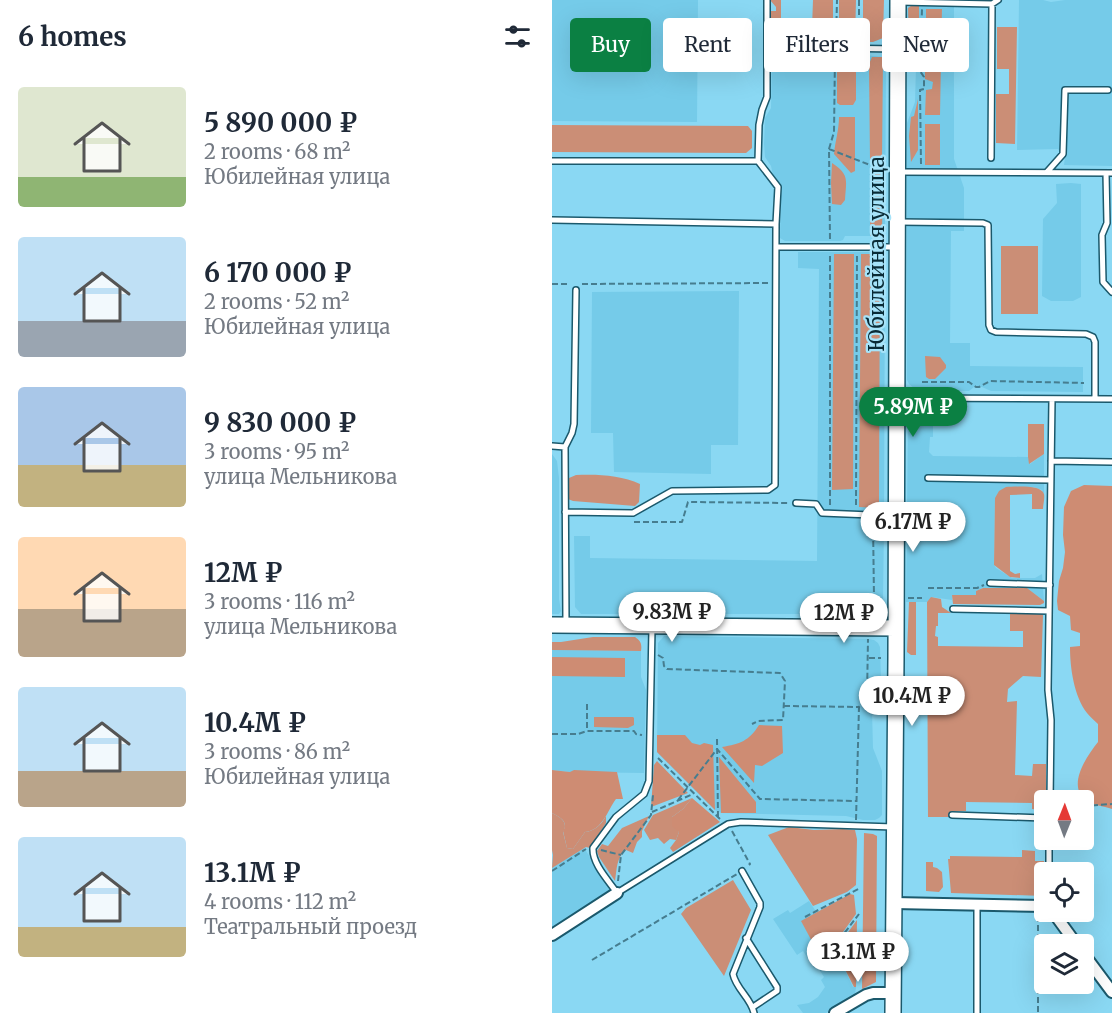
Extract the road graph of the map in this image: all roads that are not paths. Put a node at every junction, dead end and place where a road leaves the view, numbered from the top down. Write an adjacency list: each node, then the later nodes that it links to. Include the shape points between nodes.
1 (767, 0): 5 (lane)
2 (998, 0): 4 (lane)
3 (898, 1): 4 (lane); 6 (main road, Юбилейная улица)
4 (992, 4): 10 (lane)
5 (767, 18)
6 (898, 18)
7 (767, 72): 12 (lane)
8 (896, 72): 13 (main road, Юбилейная улица)
9 (1108, 90): 14 (lane, via 1065,90 1063,154)
10 (991, 158)
11 (552, 161): 12 (lane)
12 (758, 161): 19 (lane, via 778,187)
13 (891, 168): 14 (lane); 18 (main road, Юбилейная улица)
14 (1047, 172): 15 (lane)
15 (1109, 173): 16 (lane)
16 (1110, 215): 23 (lane, via 1102,235 1103,282)
17 (552, 220): 19 (lane)
18 (897, 222): 21 (main road, Юбилейная улица); 26 (lane, via 988,225 991,330 1093,337)
19 (776, 224): 20 (lane)
20 (777, 247): 21 (lane); 35 (lane, via 775,485 768,490 672,491 633,513)
21 (897, 248): 24 (main road, Юбилейная улица)
22 (576, 290): 29 (lane, via 574,424)
23 (1112, 292)
24 (897, 398): 25 (lane); 36 (main road, Юбилейная улица)
25 (1052, 399): 26 (lane); 30 (lane)
26 (1095, 399): 27 (lane)
27 (1112, 399)
28 (552, 446): 29 (lane)
29 (565, 447): 35 (lane)
30 (1050, 461): 31 (lane); 33 (lane)
31 (1112, 462)
32 (928, 478): 33 (lane)
33 (1050, 480): 38 (lane)
34 (796, 503): 36 (lane, via 816,504 822,513)
35 (565, 512): 41 (lane)
36 (896, 516): 43 (main road, Юбилейная улица)
37 (990, 583): 38 (lane)
38 (1050, 585): 40 (lane)
39 (954, 609): 40 (lane)
40 (1049, 611): 46 (lane)
41 (559, 626): 42 (main road)
42 (652, 626): 43 (main road); 44 (lane)
43 (896, 628): 49 (main road, Юбилейная улица)
44 (650, 729): 45 (lane); 51 (lane, via 648,788 616,817 593,848 597,864)
45 (658, 730)
46 (1050, 790)
47 (952, 816): 48 (lane)
48 (1034, 818)
49 (894, 827): 51 (lane, via 728,824); 52 (main road, Юбилейная улица)
50 (742, 871): 58 (lane, via 760,903)
51 (617, 893): 57 (street)
52 (894, 903): 53 (street); 61 (main road, Юбилейная улица)
53 (977, 905): 54 (street); 65 (lane)
54 (1034, 906)
55 (1055, 922): 56 (street)
56 (1066, 934)
57 (552, 935)
58 (746, 938): 62 (lane, via 733,978 734,986); 62 (lane, via 777,987 777,992)
59 (1094, 968): 60 (street)
60 (1112, 992)
61 (893, 993): 63 (street, via 866,995); 64 (main road, Юбилейная улица)
62 (753, 1010)
63 (836, 1013)
64 (893, 1013)
65 (976, 1013)

